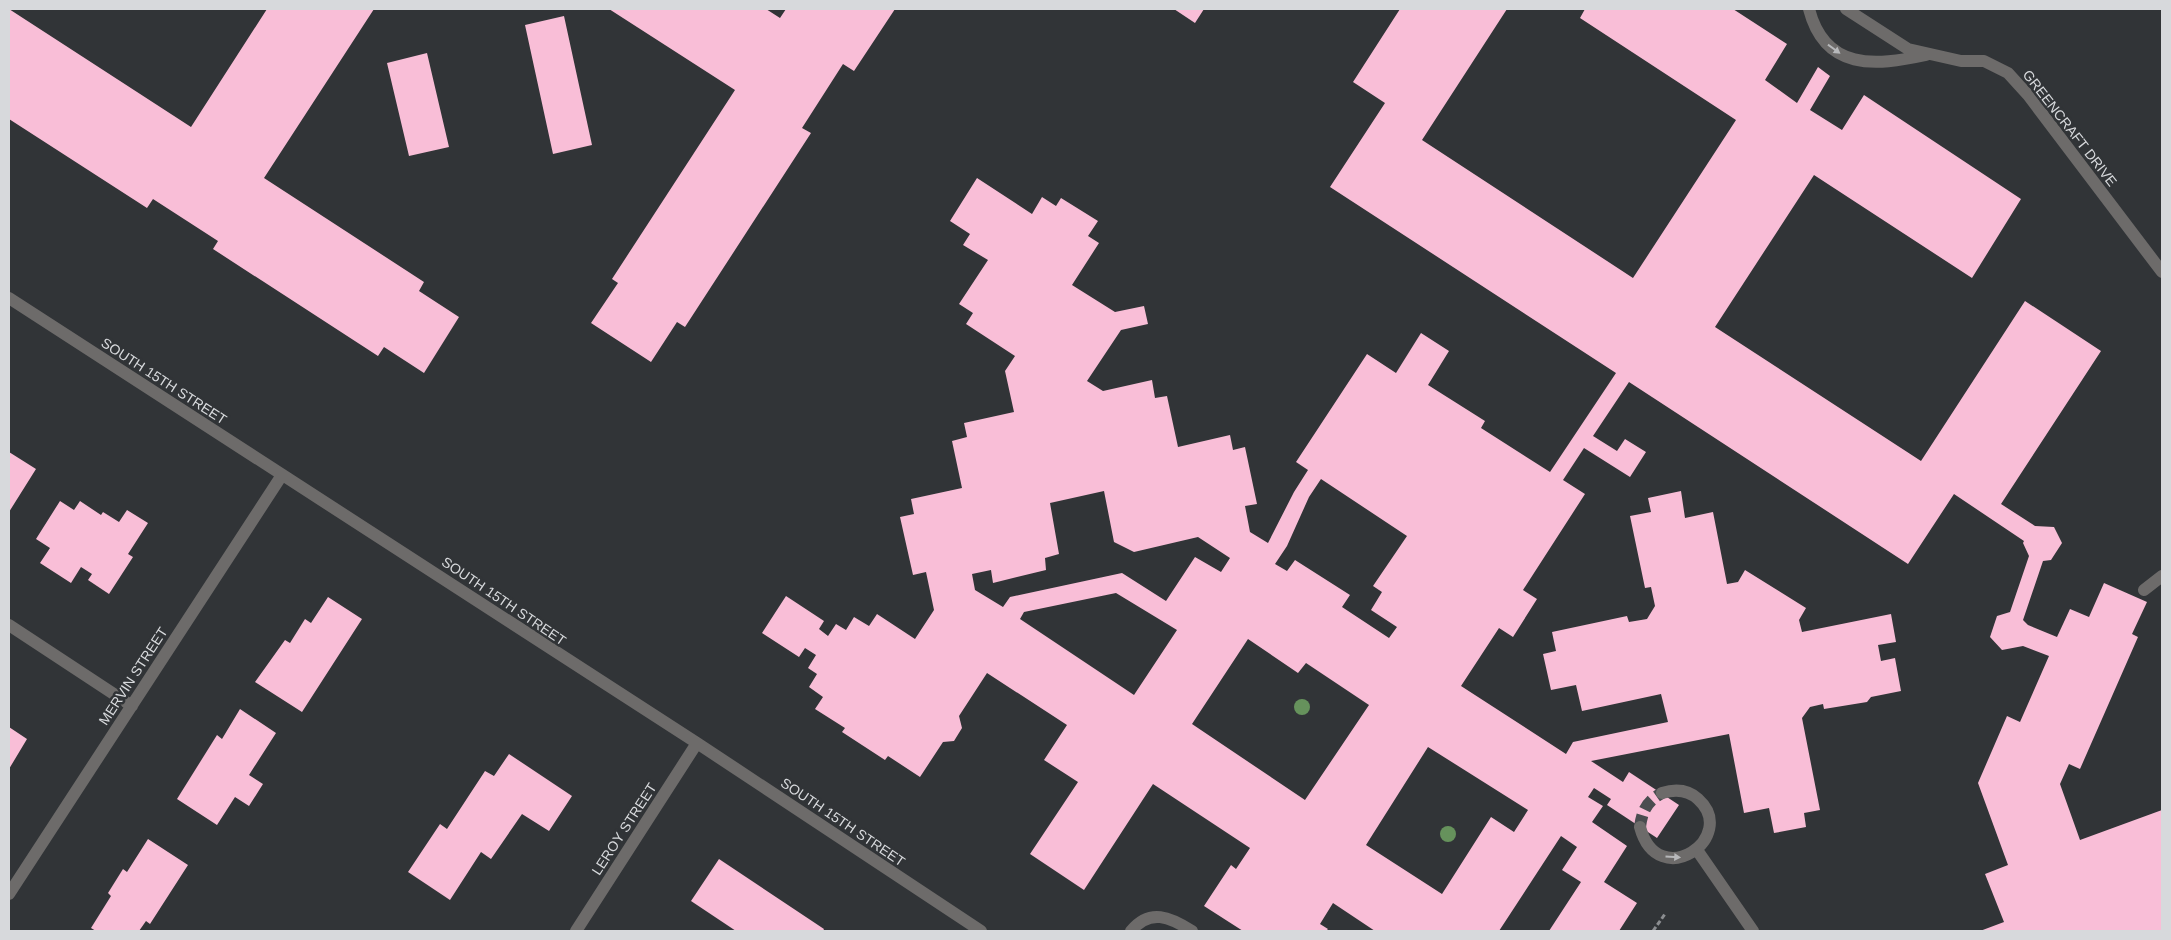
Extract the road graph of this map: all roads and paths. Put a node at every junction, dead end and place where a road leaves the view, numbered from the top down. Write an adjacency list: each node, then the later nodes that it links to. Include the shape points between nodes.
1 (1809, 9): 3 (street, one-way to 3, via 1821,39 1836,52 1857,61 1902,60)
2 (1846, 9): 3 (street, GREENCRAFT DRIVE, via 1908,49)
3 (1930, 55): 4 (street, GREENCRAFT DRIVE, via 1961,61 1984,61 2008,73)
4 (2162, 272)
5 (9, 298): 6 (street, SOUTH 15TH STREET)
6 (282, 475): 10 (street, MERVIN STREET); 11 (street, SOUTH 15TH STREET)
7 (2162, 576): 8 (street)
8 (2144, 590)
9 (9, 625): 10 (street)
10 (132, 706): 15 (street, MERVIN STREET)
11 (697, 743): 17 (street, LEROY STREET); 18 (street, SOUTH 15TH STREET)
12 (1662, 793): 14 (street, via 1673,790 1694,795 1707,811 1708,833)
13 (1640, 827): 14 (street, one-way to 14, via 1648,846 1656,853 1677,858)
14 (1697, 850): 22 (street)
15 (9, 894)
16 (1665, 914): 21 (path)
17 (576, 931)
18 (981, 931)
19 (1131, 931): 20 (street, via 1140,920 1158,917 1178,922)
20 (1192, 931)
21 (1653, 931)
22 (1753, 931)

